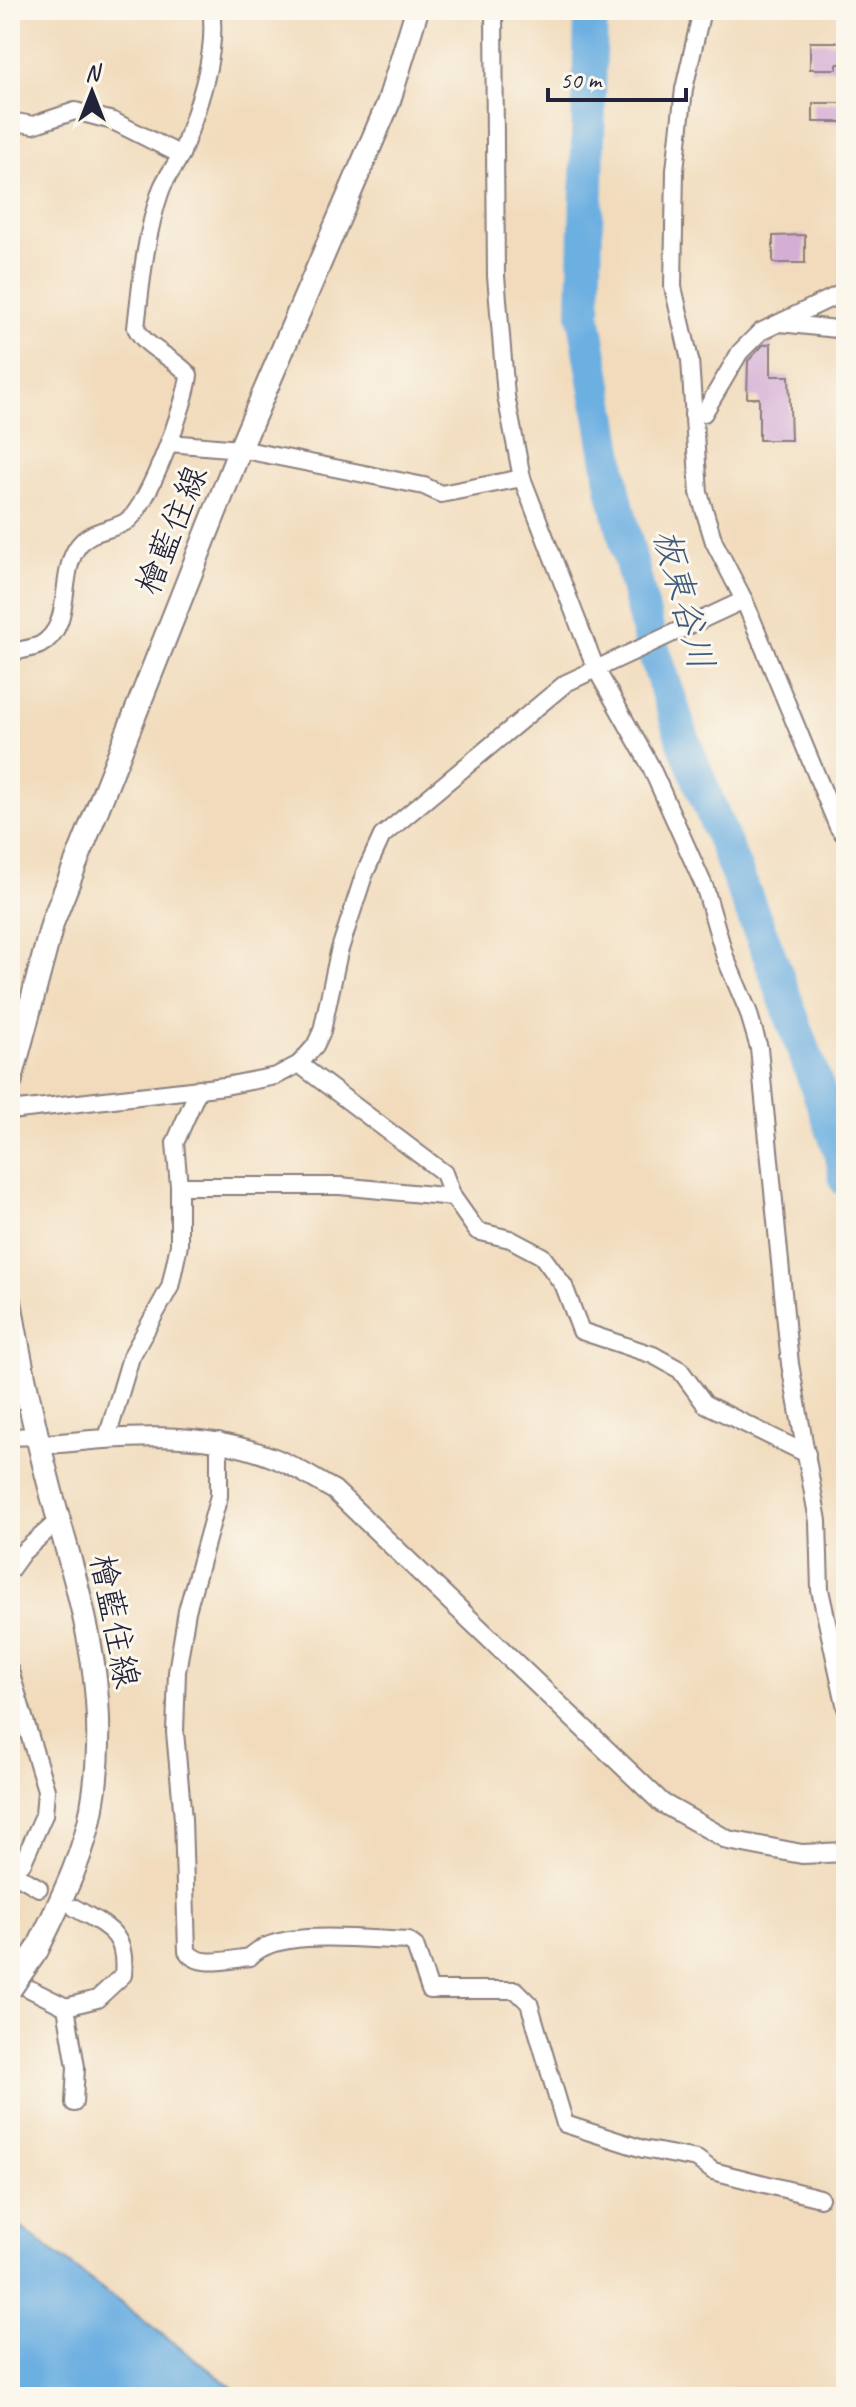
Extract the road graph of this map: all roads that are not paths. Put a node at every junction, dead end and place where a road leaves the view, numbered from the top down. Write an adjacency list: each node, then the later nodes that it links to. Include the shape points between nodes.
1 (211, 10): 6 (street, via 214,36)
2 (417, 10): 12 (main road, 檜藍住線, via 388,104)
3 (494, 10): 13 (street, via 496,276 506,396)
4 (702, 10): 10 (street, via 684,89 675,170 673,287 690,360)
5 (10, 121): 6 (street, via 33,125 75,111 113,121)
6 (181, 155): 11 (street, via 155,210 136,328 143,341 189,375)
7 (846, 291): 8 (street)
8 (776, 323): 9 (street); 10 (street, via 740,352 704,413)
9 (846, 330)
10 (693, 415): 14 (street, via 699,493)
11 (169, 443): 12 (street); 15 (street, via 128,520 88,535 77,546 53,633 40,645)
12 (240, 449): 13 (street, via 424,486 441,494); 19 (main road, 檜藍住線, via 53,921)
13 (522, 478): 16 (street)
14 (737, 602): 16 (street); 17 (street)
15 (10, 653)
16 (603, 667): 18 (street, via 566,683 382,836 339,952 322,1031); 29 (street, via 705,888 759,1048 790,1364)
17 (846, 837)
18 (299, 1064): 20 (street, via 276,1076); 23 (street, via 444,1173)
19 (10, 1083)
20 (199, 1088): 21 (street); 22 (street, via 175,1143)
21 (10, 1111)
22 (179, 1186): 23 (street, via 340,1186); 26 (street, via 179,1245 170,1287 131,1357)
23 (453, 1197): 29 (street, via 477,1231 510,1239 542,1256 564,1286 581,1331 653,1355 680,1370 705,1404)
24 (10, 1301): 27 (main road, 檜藍住線)
25 (10, 1437): 27 (street)
26 (107, 1438): 27 (street); 28 (street, via 141,1434)
27 (39, 1441): 30 (main road, 檜藍住線)
28 (219, 1441): 34 (street, via 275,1458 334,1490 662,1803 728,1840 802,1854); 42 (street, via 219,1496 187,1611 177,1672 175,1732 191,1958 202,1962 250,1957 260,1947 293,1939 408,1941 415,1946 430,1990 516,1990 529,2003 565,2124)
29 (807, 1454): 33 (street, via 818,1521 820,1590)
30 (59, 1520): 31 (street); 39 (main road, 檜藍住線, bridge, via 94,1654 98,1731 92,1810 63,1896 37,1950)
31 (10, 1570)
32 (10, 1671): 35 (street, via 46,1790 44,1815 23,1862)
33 (846, 1708)
34 (846, 1852)
35 (10, 1869): 36 (street)
36 (39, 1888)
37 (75, 1908): 40 (street, via 118,1934 125,1954 123,1975 97,1999)
38 (10, 1979): 40 (street)
39 (10, 1989)
40 (66, 2007): 41 (street, via 76,2067)
41 (74, 2103)
42 (820, 2198)

